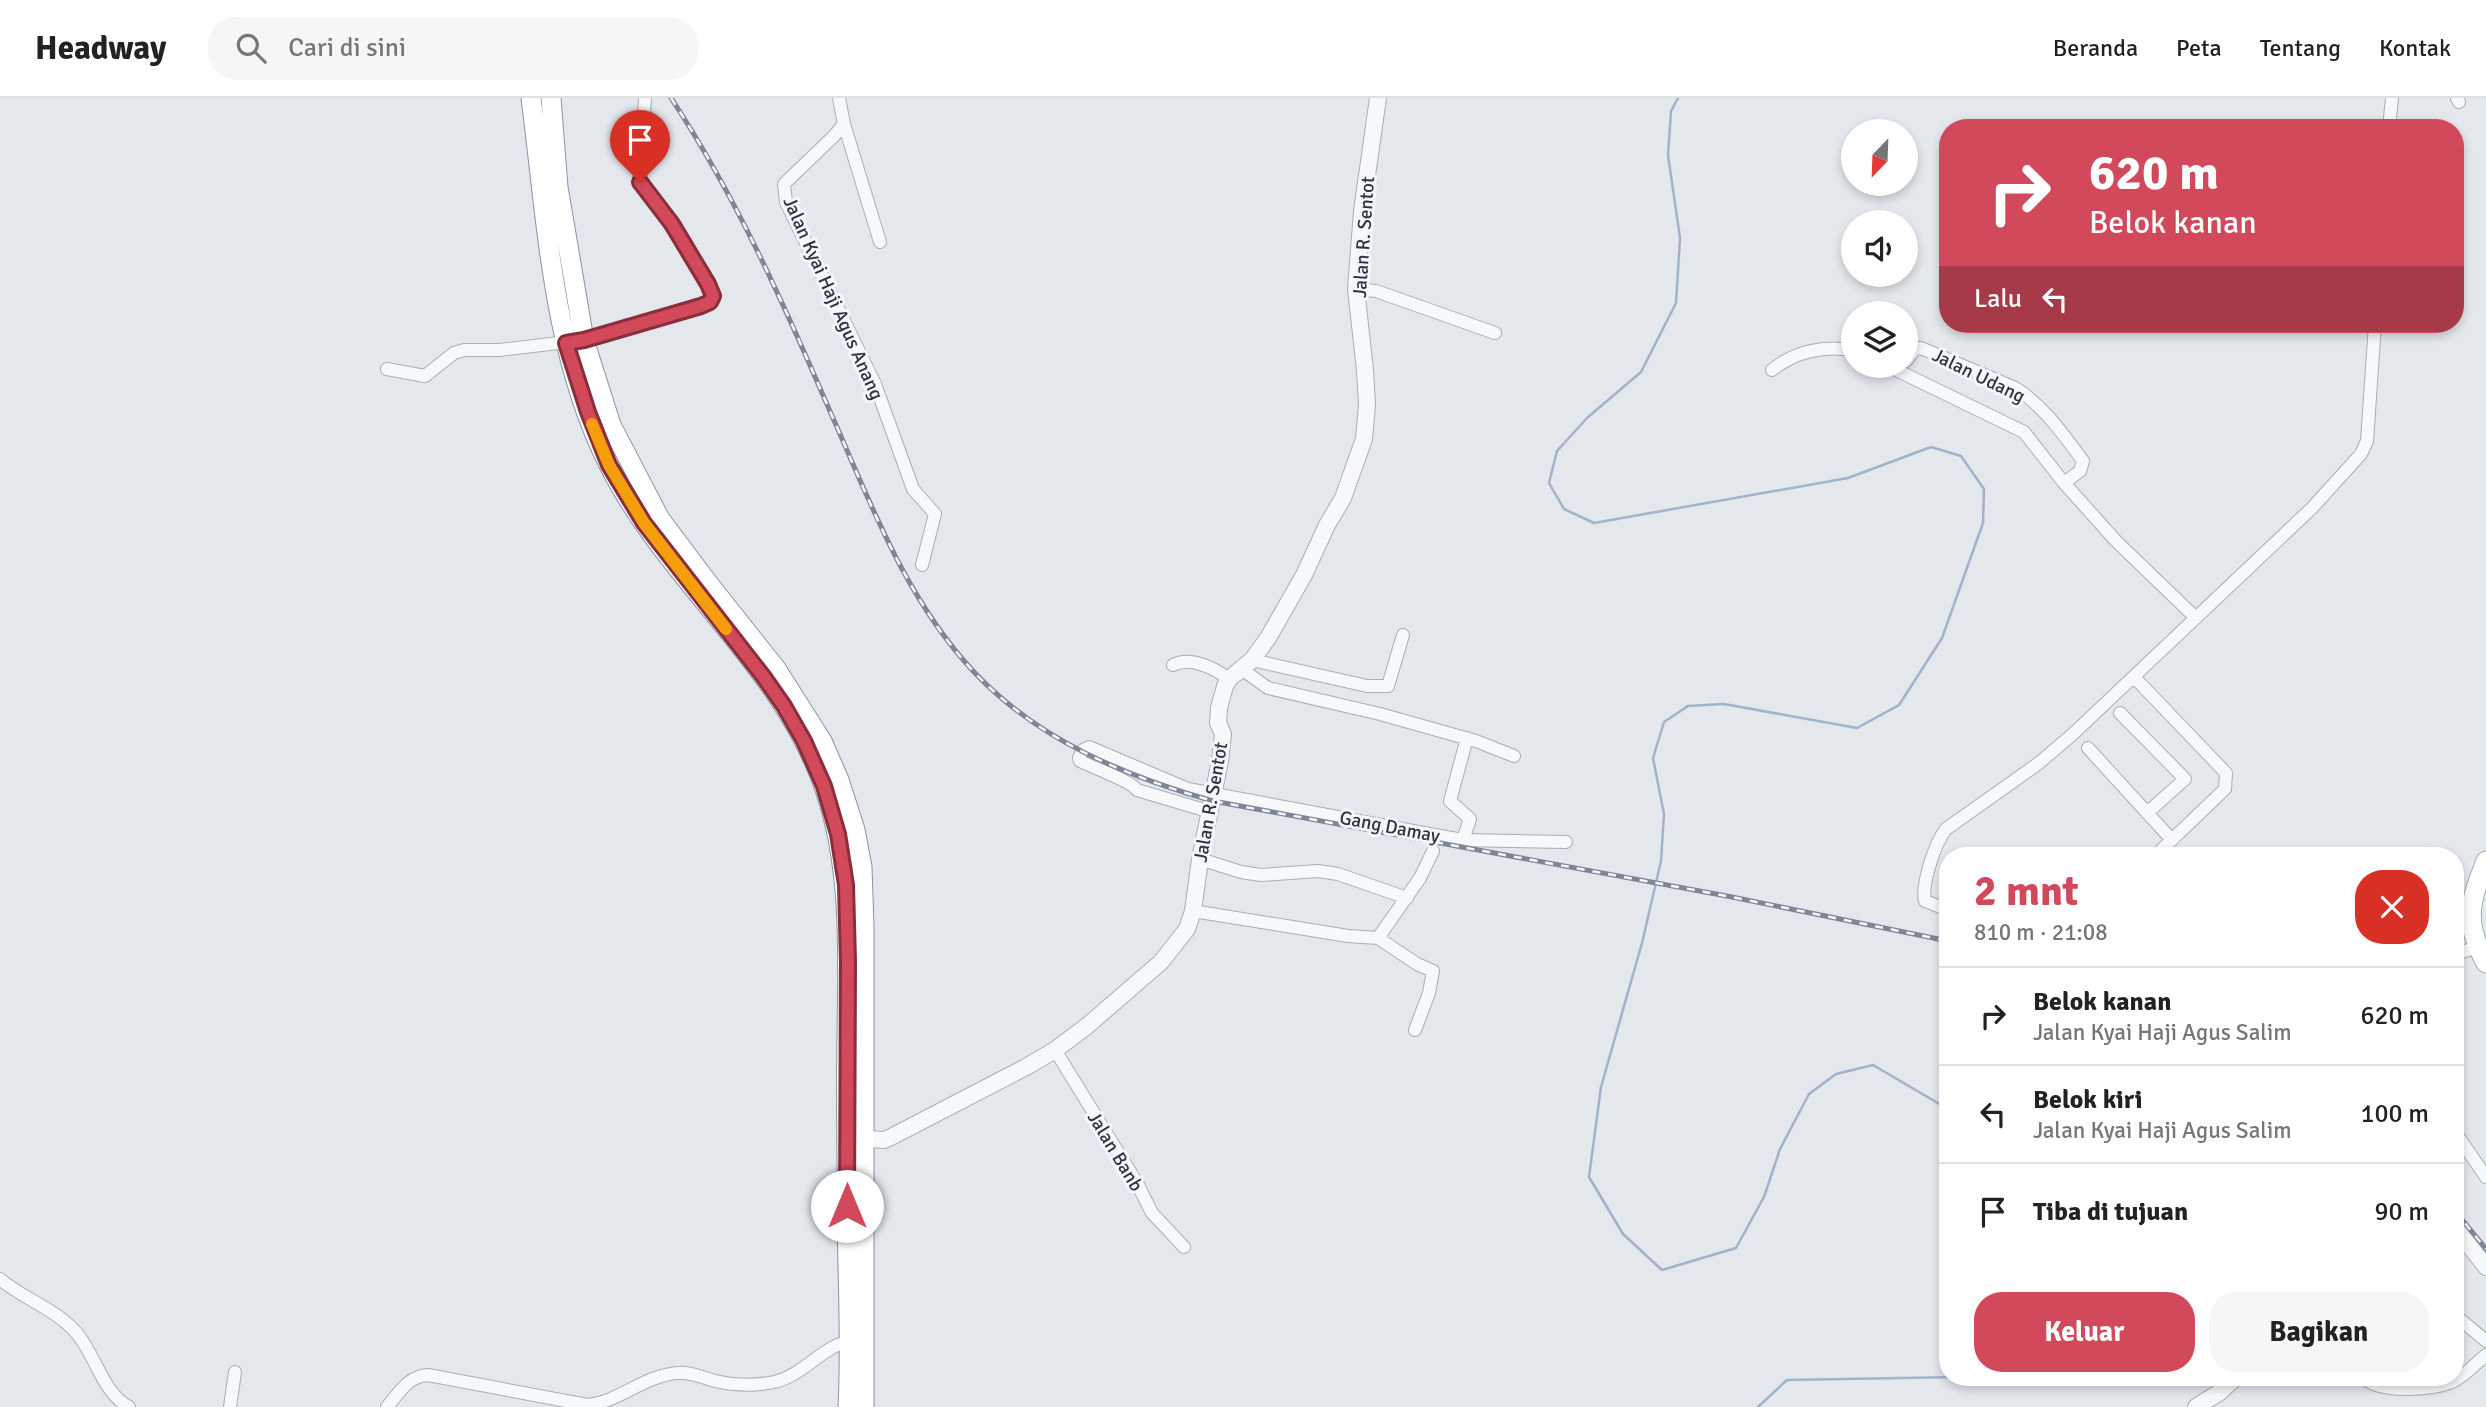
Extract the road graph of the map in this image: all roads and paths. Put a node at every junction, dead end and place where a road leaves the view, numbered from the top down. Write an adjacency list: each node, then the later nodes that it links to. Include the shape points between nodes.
1 (531, 98): 13 (main road, via 556,294)
2 (551, 98): 13 (main road)
3 (645, 98): 13 (street, via 640,182 672,224 713,296 701,306)
4 (839, 98): 8 (street)
5 (1378, 98): 10 (street, Jalan R. Sentot)
6 (2392, 98): 7 (street)
7 (2390, 119)
8 (844, 124): 9 (street); 20 (street, Jalan Kyai Haji Agus Anang, via 784,184 786,202 875,384 913,489 935,514)
9 (880, 242)
10 (1356, 289): 11 (street, via 1376,290); 24 (street, Jalan R. Sentot, via 1366,382 1364,439 1343,498 1274,628)
11 (1495, 333)
12 (2374, 333): 21 (street, via 2367,440 2361,454 2312,508)
13 (575, 342): 16 (street, via 464,350 425,376); 48 (main road, via 660,519 777,670 822,741 839,780 862,867)
14 (1841, 348): 17 (street, via 1787,359)
15 (1918, 349): 19 (street, Jalan Udang, via 2028,396 2083,461 2080,471)
16 (387, 369)
17 (1772, 370)
18 (1914, 378): 19 (street, Jalan Udang, via 2024,432)
19 (2064, 483): 21 (street, Jalan Udang)
20 (922, 565)
21 (2196, 618): 25 (street)
22 (1403, 635): 24 (street, via 1385,687)
23 (1173, 665): 24 (street, via 1188,662)
24 (1241, 670): 27 (street, via 1268,688); 30 (street, Jalan R. Sentot, via 1219,708 1223,734)
25 (2134, 677): 34 (street, via 2227,773 2225,789); 41 (street, via 2039,763 1941,835 1924,891 1928,903)
26 (2120, 713): 32 (street, via 2185,779)
27 (1467, 738): 29 (street); 33 (street, via 1450,801 1470,819)
28 (2088, 748): 32 (street)
29 (1514, 756)
30 (1214, 794): 31 (street, Jalan R. Sentot); 31 (street, Gang Damay, via 1188,789 1089,747 1079,758 1137,790); 33 (street, Gang Damay)
31 (1211, 812): 38 (street, Jalan R. Sentot)
32 (2147, 813): 34 (street)
33 (1463, 840): 35 (street, Gang Damay)
34 (2172, 840): 36 (street)
35 (1566, 842)
36 (2165, 847)
37 (1433, 851): 40 (street)
38 (1200, 859): 40 (street, via 1261,875 1338,874); 42 (street, Jalan R. Sentot)
39 (2486, 861): 45 (main road, via 2472,898 2473,930)
40 (1407, 898): 43 (street)
41 (1939, 907)
42 (1193, 911): 43 (street); 47 (street, Jalan R. Sentot, via 1187,929 1161,962)
43 (1378, 938): 46 (street, via 1433,971)
44 (2464, 954): 45 (street)
45 (2483, 954)
46 (1415, 1030)
47 (1055, 1050): 48 (street, Jalan R. Sentot, via 891,1137); 52 (street, Jalan Banb, via 1152,1213)
48 (856, 1138): 57 (main road, via 846,1252); 66 (main road)
49 (2464, 1145): 50 (street)
50 (2486, 1177)
51 (2464, 1239): 53 (street)
52 (1184, 1247)
53 (2486, 1267)
54 (0, 1279): 62 (street, via 54,1312 78,1334 113,1393)
55 (2464, 1323): 56 (street)
56 (2486, 1341)
57 (849, 1342): 64 (street, via 835,1346 797,1374 774,1382 730,1384 681,1372 661,1375 602,1403 587,1405 428,1374 409,1381); 65 (main road)
58 (2486, 1355): 60 (street)
59 (235, 1372): 63 (street)
60 (2464, 1375)
61 (2226, 1386): 67 (street)
62 (129, 1407)
63 (230, 1407)
64 (387, 1407)
65 (848, 1407)
66 (864, 1407)
67 (2196, 1407)

